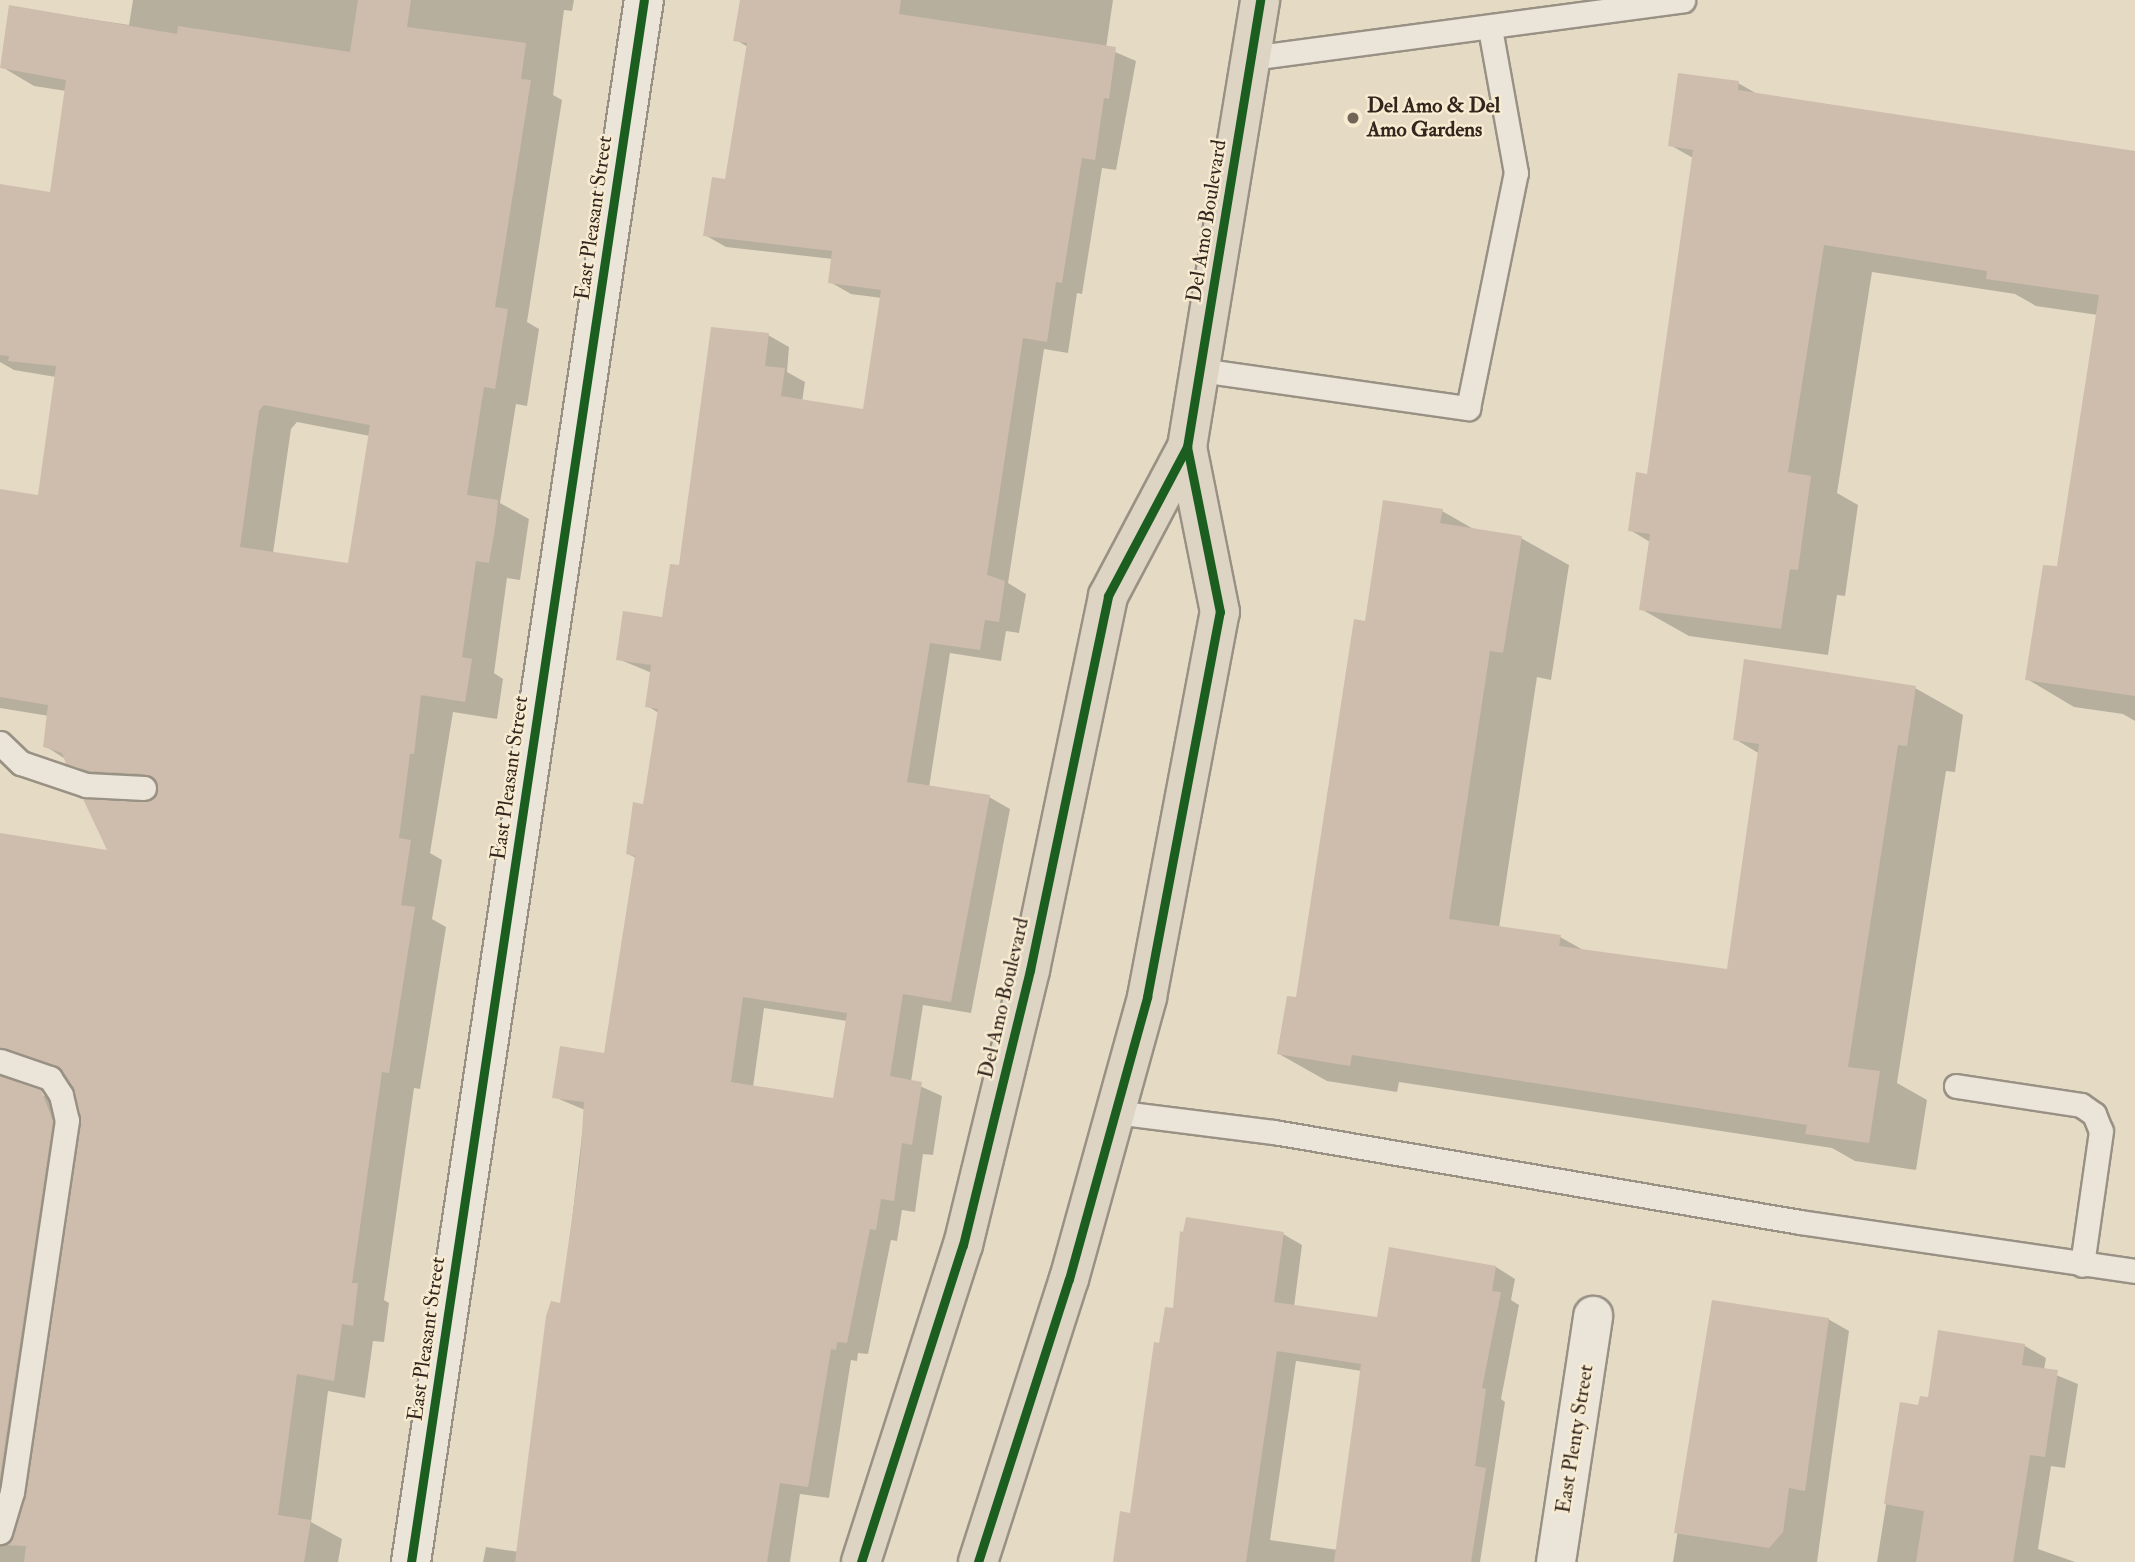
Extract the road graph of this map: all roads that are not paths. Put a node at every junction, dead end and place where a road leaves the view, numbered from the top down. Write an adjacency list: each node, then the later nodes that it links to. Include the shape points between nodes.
1 (644, 0): 17 (street, East Pleasant Street)
2 (1260, 0): 5 (main road, Del Amo Boulevard)
3 (1684, 0): 4 (lane)
4 (1490, 28): 5 (lane); 6 (lane, via 1516,173 1468,408)
5 (1251, 58): 6 (main road, Del Amo Boulevard)
6 (1200, 370): 7 (main road, Del Amo Boulevard)
7 (1187, 447): 12 (main road, Del Amo Boulevard, via 1220,612 1147,998); 18 (main road, Del Amo Boulevard, via 1108,596 1030,970 963,1245)
8 (0, 743): 9 (lane, via 21,763 86,785)
9 (145, 788)
10 (0, 1061): 16 (lane, via 50,1078 61,1095 67,1120 12,1492)
11 (1956, 1086): 13 (lane, via 2081,1105 2094,1114 2101,1131)
12 (1115, 1112): 13 (lane, via 1274,1132); 19 (main road, Del Amo Boulevard, via 1069,1279)
13 (2081, 1265): 14 (lane)
14 (2135, 1271)
15 (1593, 1316): 20 (street, East Plenty Street)
16 (0, 1532)
17 (411, 1562)
18 (861, 1562)
19 (978, 1562)
20 (1556, 1562)

